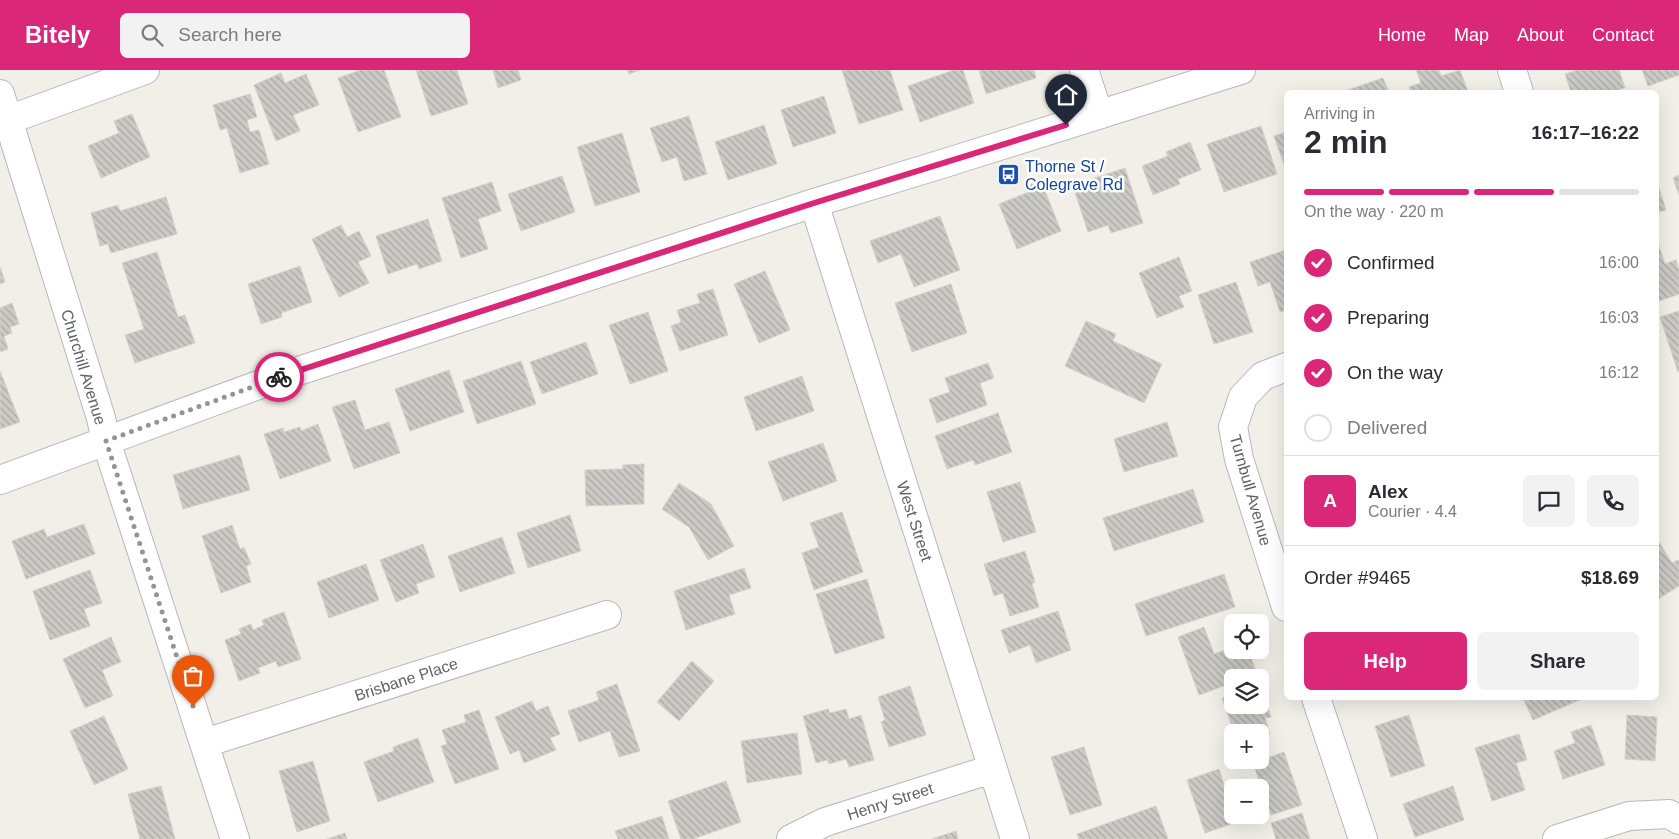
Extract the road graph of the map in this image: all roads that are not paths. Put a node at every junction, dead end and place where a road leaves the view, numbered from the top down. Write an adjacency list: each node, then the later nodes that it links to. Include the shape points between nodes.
1 (145, 70): 8 (street)
2 (1084, 70): 7 (street)
3 (1241, 70): 7 (street)
4 (1512, 70): 5 (street)
5 (1518, 90)
6 (0, 94): 8 (street, Churchill Avenue)
7 (1100, 115): 9 (street)
8 (8, 120): 11 (street, Churchill Avenue)
9 (814, 203): 11 (street, via 280,377); 17 (street, West Street)
10 (1284, 368): 13 (street, Turnbull Avenue, via 1263,376 1243,397 1233,427 1239,458)
11 (106, 441): 12 (street); 16 (street, Churchill Avenue)
12 (0, 480)
13 (1284, 600)
14 (607, 615): 16 (street, Brisbane Place)
15 (1317, 700): 22 (street)
16 (205, 743): 19 (street, Churchill Avenue)
17 (992, 768): 20 (street, Henry Street, via 825,822); 21 (street, West Street)
18 (1674, 817): 23 (street, via 1629,816)
19 (235, 839)
20 (792, 839)
21 (1015, 839)
22 (1363, 839)
23 (1557, 839)

